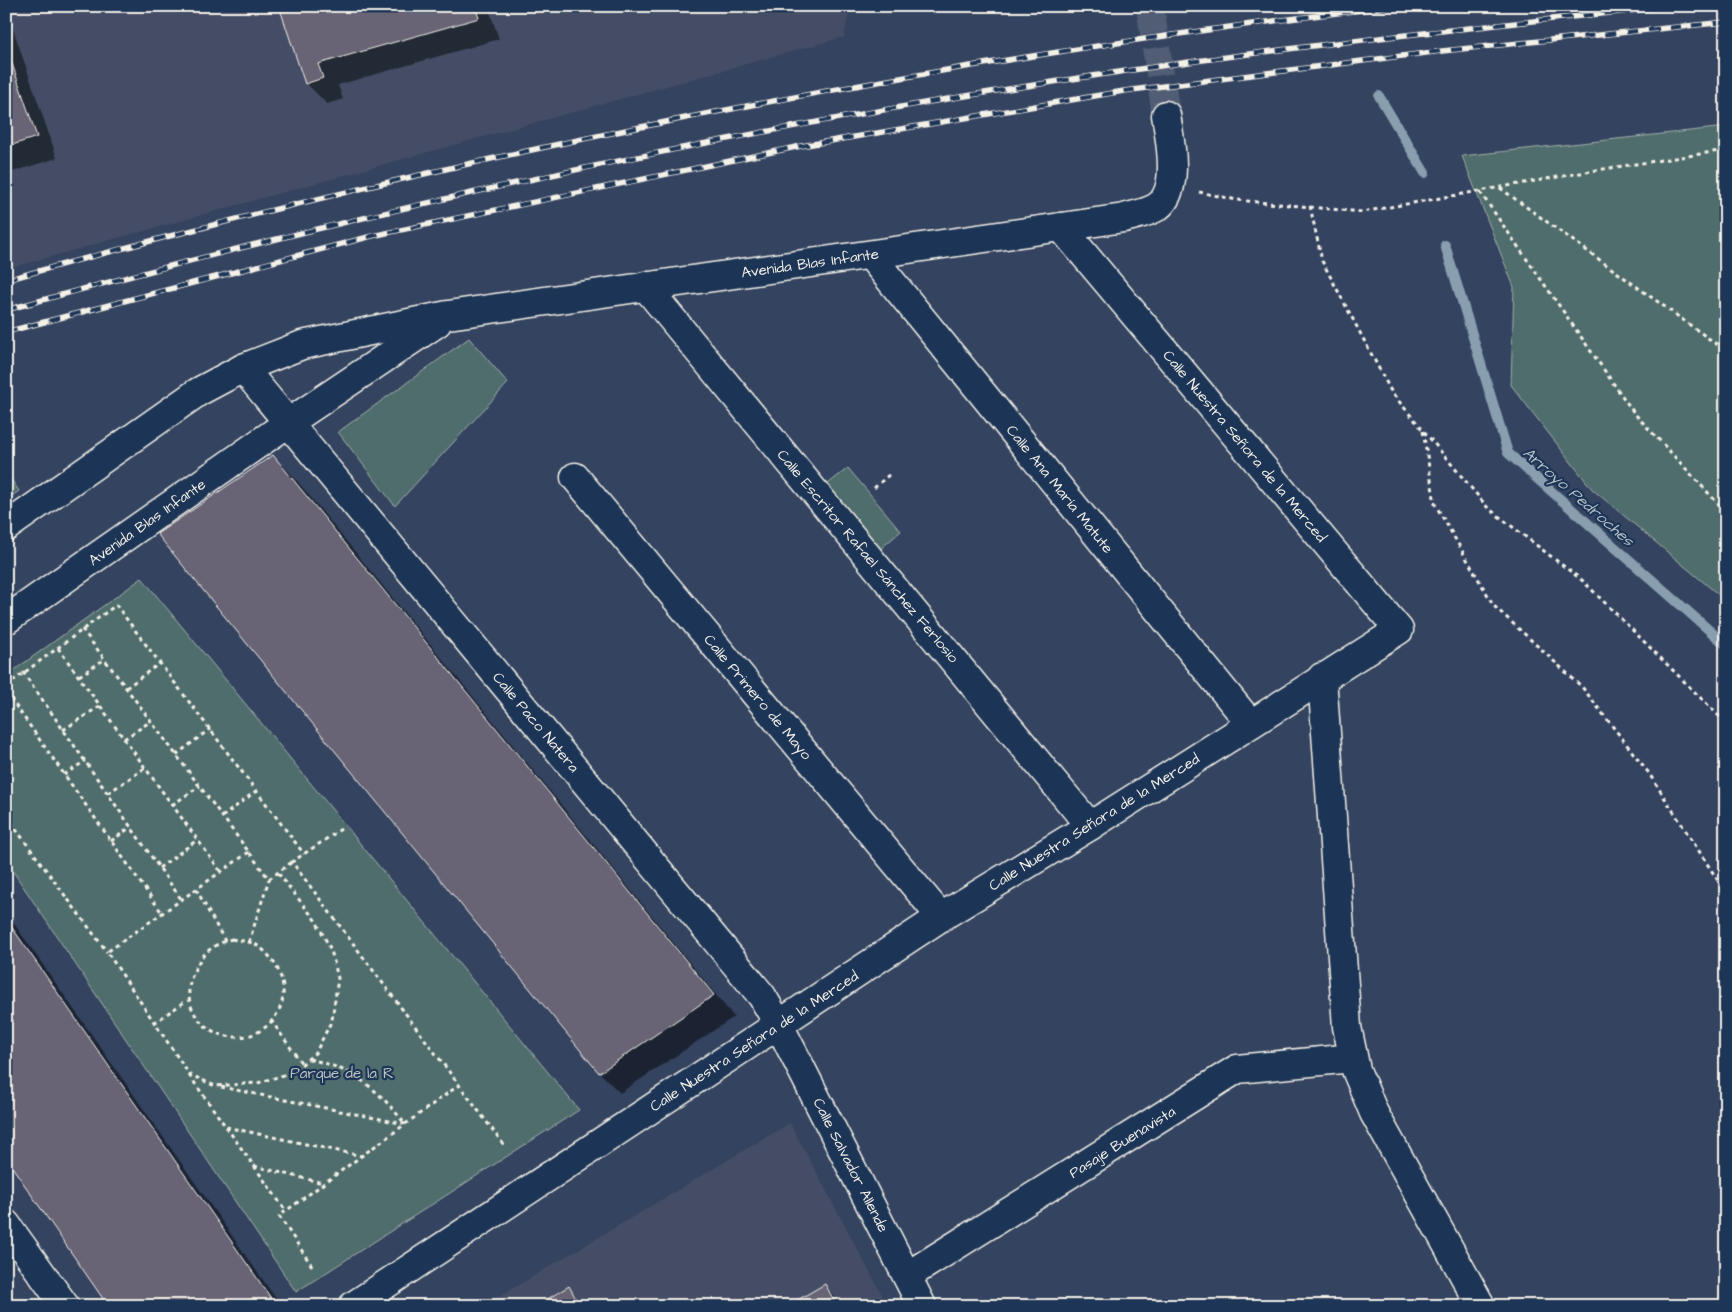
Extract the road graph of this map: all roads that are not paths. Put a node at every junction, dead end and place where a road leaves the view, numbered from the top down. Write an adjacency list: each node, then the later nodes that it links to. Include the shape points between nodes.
1 (1166, 115): 2 (street, Avenida Blas Infante, via 1172,160 1168,191 1158,206 1137,215)
2 (1061, 227): 3 (street, Avenida Blas Infante); 11 (street, Calle Nuestra Señora de la Merced, via 1399,630)
3 (870, 255): 4 (street, Avenida Blas Infante); 12 (street, Calle Ana María Matute)
4 (645, 286): 5 (street, Avenida Blas Infante); 13 (street, Calle Escritor Rafael Sánchez Ferlosio)
5 (448, 315): 6 (street, Avenida Blas Infante, via 302,345); 7 (street, Avenida Blas Infante)
6 (243, 368): 7 (street); 9 (street, Avenida Blas Infante, via 198,392)
7 (288, 424): 10 (street, Avenida Blas Infante); 15 (street, Calle Paco Natera, via 762,996)
8 (575, 477): 14 (street, Calle Primero de Mayo)
9 (6, 527)
10 (6, 620)
11 (1322, 677): 12 (street, Calle Nuestra Señora de la Merced); 16 (street, via 1347,1027)
12 (1250, 723): 13 (street, Calle Nuestra Señora de la Merced)
13 (1090, 826): 14 (street, Calle Nuestra Señora de la Merced)
14 (941, 917): 15 (street, Calle Nuestra Señora de la Merced)
15 (779, 1025): 18 (street, Calle Salvador Allende); 20 (street, Calle Nuestra Señora de la Merced)
16 (1353, 1058): 18 (street, Pasaje Buenavista, via 1237,1069); 22 (street, via 1374,1113)
17 (6, 1224): 19 (street)
18 (907, 1276): 21 (street, Calle Salvador Allende)
19 (65, 1306)
20 (353, 1306)
21 (922, 1306)
22 (1481, 1306)

